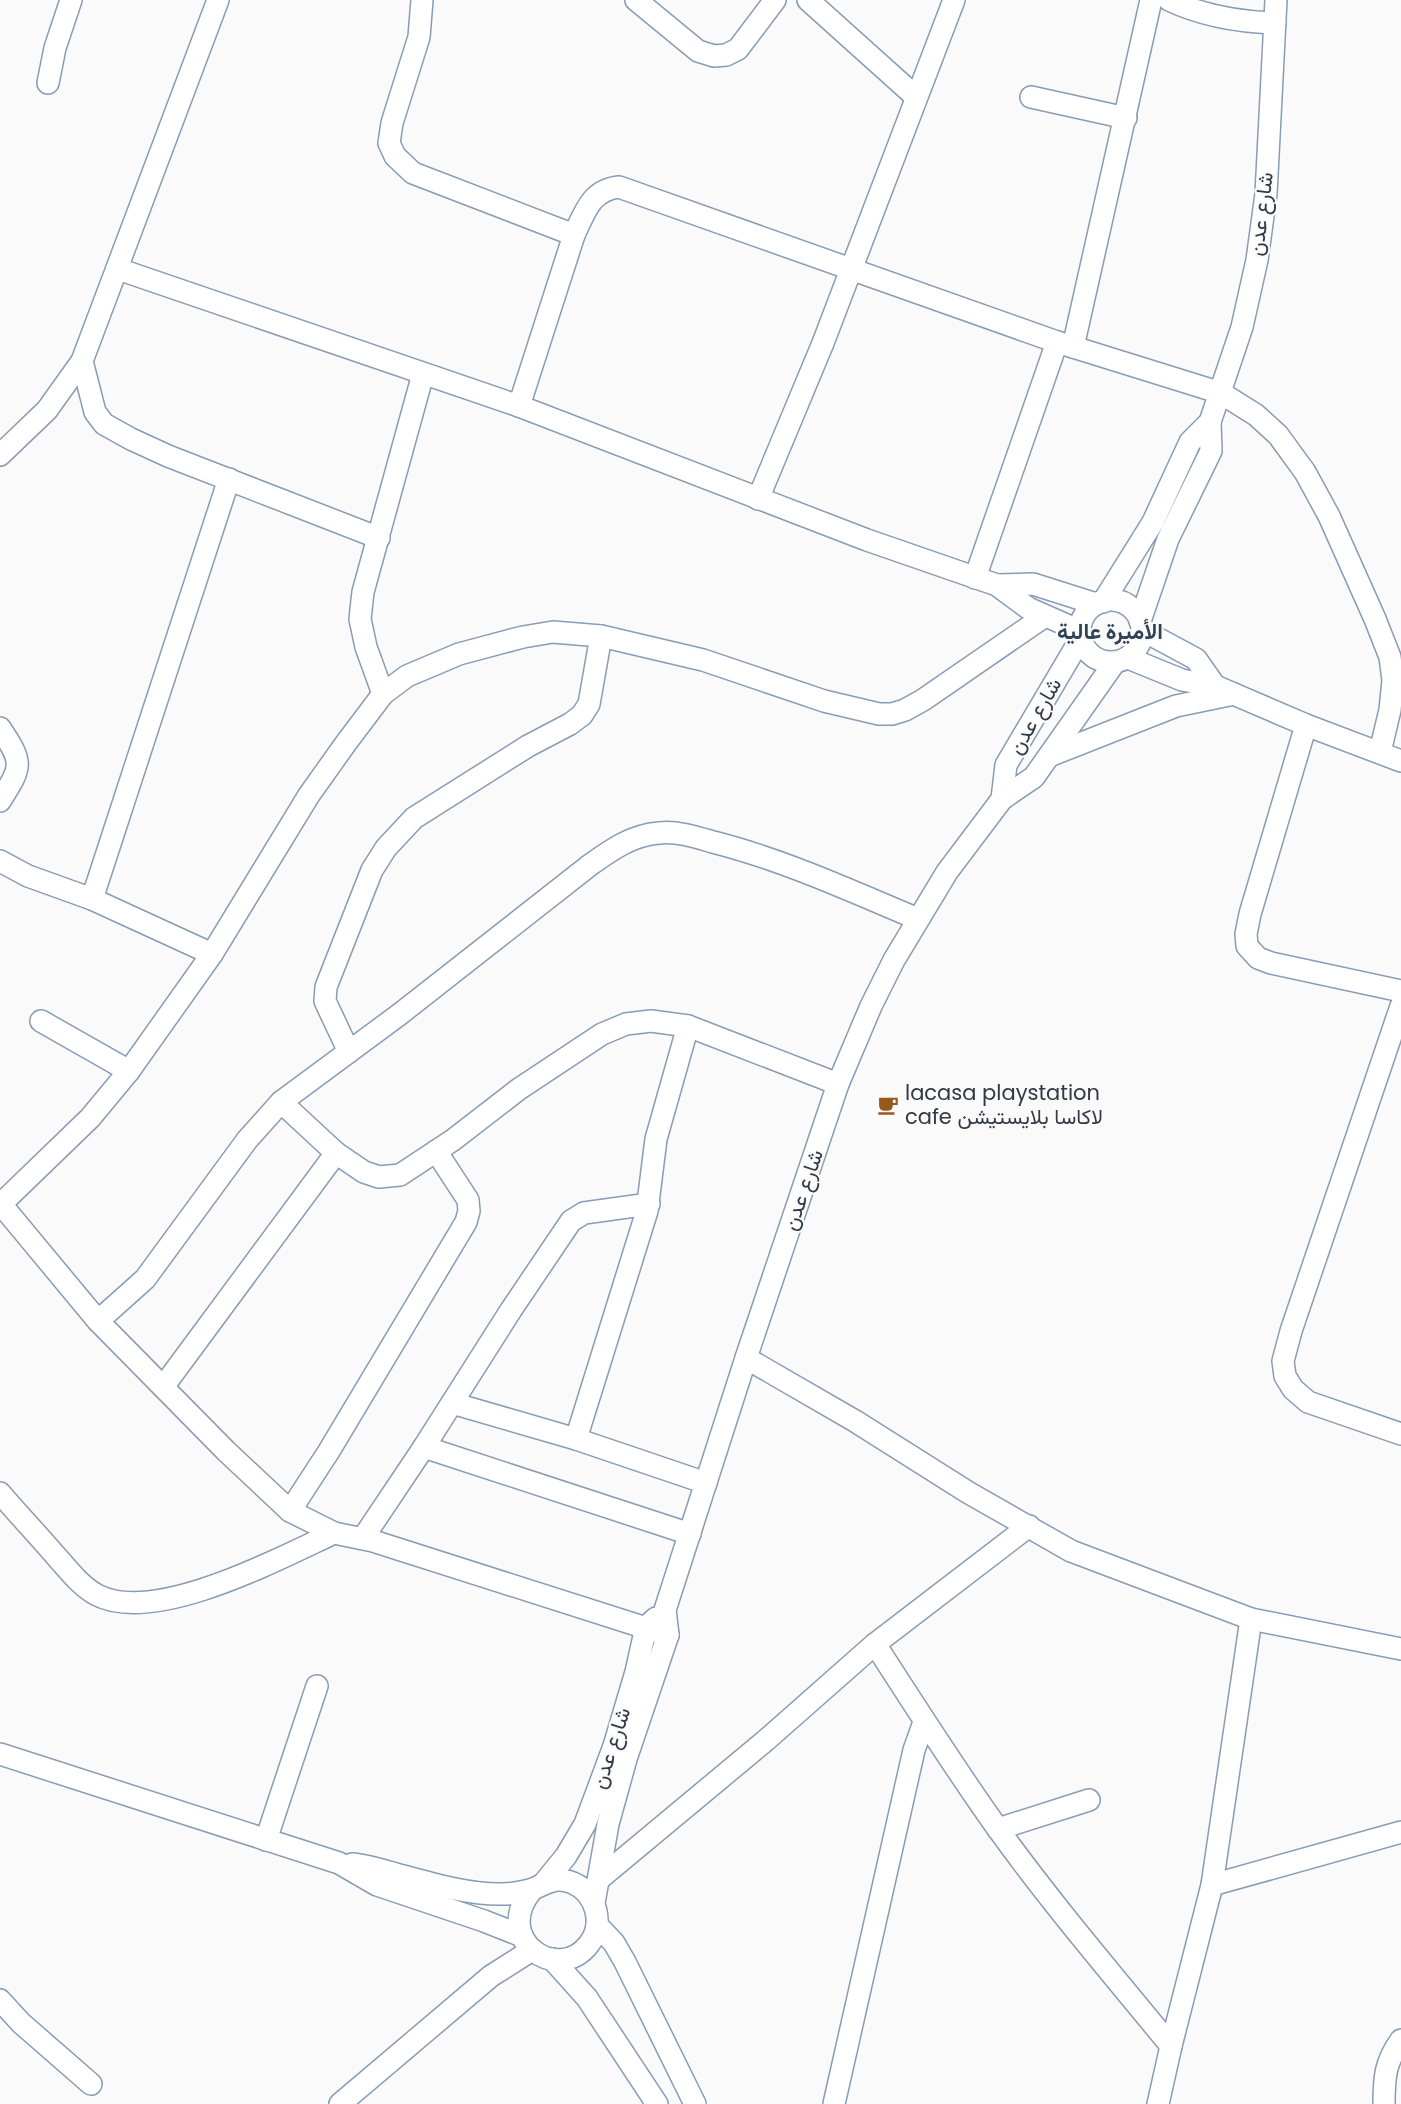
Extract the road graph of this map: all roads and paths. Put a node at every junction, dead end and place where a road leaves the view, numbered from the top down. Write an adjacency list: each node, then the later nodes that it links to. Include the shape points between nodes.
1 (71, 0): 12 (street)
2 (218, 0): 17 (street)
3 (422, 0): 16 (street, via 419,37 392,123 389,143 395,156 419,176)
4 (636, 0): 5 (street, via 698,51 714,56 738,49)
5 (775, 0)
6 (808, 0): 13 (street)
7 (954, 0): 13 (street)
8 (1151, 0): 15 (street)
9 (1169, 0): 11 (street, via 1241,22)
10 (1276, 0): 11 (street, شارع عدن)
11 (1275, 23): 22 (street, شارع عدن, via 1266,194 1257,260 1242,327)
12 (48, 83)
13 (916, 97): 18 (street)
14 (1031, 97): 15 (street)
15 (1126, 118): 19 (street)
16 (574, 235): 18 (street, via 597,195 619,187); 23 (street)
17 (118, 269): 20 (street); 21 (street)
18 (851, 269): 19 (street); 27 (street)
19 (1065, 344): 22 (street); 29 (street)
20 (82, 361): 25 (street, via 47,410); 26 (street, via 95,412 104,424 168,456)
21 (423, 374): 23 (street); 28 (street)
22 (1221, 393): 24 (street, شارع عدن); 41 (street, via 1256,415 1278,435 1305,472 1375,619 1390,657 1393,680)
23 (519, 406): 27 (street)
24 (1210, 422): 31 (street, شارع عدن, via 1190,442 1153,522); 33 (street, شارع عدن, via 1211,450 1168,539)
25 (0, 453)
26 (229, 479): 28 (street); 47 (street)
27 (758, 499): 29 (street)
28 (379, 538): 38 (street, via 363,591 360,619)
29 (975, 578): 30 (street)
30 (997, 585): 31 (street, via 1033,584); 32 (street)
31 (1099, 603): 33 (street, via 1126,604 1135,611); 34 (street, via 1084,616)
32 (1045, 616): 34 (street); 35 (street, via 923,700 892,714 824,701 703,660)
33 (1141, 626): 36 (street, via 1136,651); 37 (street, via 1196,659)
34 (1080, 634): 36 (street, via 1088,652 1100,661); 44 (street, شارع عدن, via 1006,765)
35 (601, 636): 38 (street, via 553,632 523,636 428,666); 54 (street, via 589,704 582,715 414,818 372,870 326,987 325,1001)
36 (1121, 660): 37 (street); 42 (street, شارع عدن)
37 (1224, 690): 39 (street); 42 (street)
38 (383, 694): 49 (street, via 309,795)
39 (1306, 725): 41 (street); 50 (street, via 1250,914 1247,946 1258,958 1270,963)
40 (0, 728): 45 (street, via 18,765)
41 (1380, 752): 43 (street)
42 (1049, 756): 44 (street, شارع عدن, via 1034,777)
43 (1401, 761)
44 (1002, 799): 48 (street, شارع عدن, via 947,872)
45 (0, 801)
46 (0, 861): 47 (street, via 28,876)
47 (92, 899): 49 (street)
48 (918, 919): 54 (street, via 740,848 681,834 659,832 637,837 590,865); 56 (street, شارع عدن, via 894,960)
49 (212, 954): 55 (street)
50 (1401, 991)
51 (1401, 1006): 66 (street, via 1283,1361 1289,1383 1308,1402)
52 (41, 1021): 55 (street)
53 (688, 1026): 56 (street); 58 (street, via 626,1024 602,1034); 61 (street, via 656,1139)
54 (349, 1052): 57 (street)
55 (129, 1071): 60 (street, via 90,1118)
56 (838, 1084): 63 (street, شارع عدن)
57 (281, 1102): 59 (street); 62 (street, via 247,1140 145,1279)
58 (436, 1151): 59 (street, via 400,1175 379,1176 364,1172); 71 (street, via 468,1200 466,1222)
59 (336, 1153): 64 (street)
60 (0, 1203): 62 (street)
61 (649, 1204): 65 (street, via 584,1213 572,1221); 67 (street)
62 (98, 1322): 64 (street)
63 (746, 1358): 69 (street, شارع عدن); 72 (street)
64 (163, 1387): 71 (street)
65 (452, 1403): 67 (street); 68 (street)
66 (1401, 1434)
67 (576, 1440): 69 (street)
68 (424, 1447): 74 (street); 75 (street)
69 (706, 1483): 74 (street, شارع عدن)
70 (0, 1493): 73 (street, via 81,1584 98,1596 123,1603 152,1602 236,1578)
71 (290, 1511): 73 (street)
72 (1029, 1526): 77 (street, via 1071,1551); 80 (street)
73 (334, 1533): 75 (street)
74 (690, 1534): 76 (street, شارع عدن)
75 (363, 1538): 78 (street)
76 (665, 1610): 78 (street, شارع عدن); 79 (street, شارع عدن)
77 (1251, 1619): 81 (street); 91 (street)
78 (646, 1627): 79 (street); 92 (street, شارع عدن, via 614,1746 585,1824 566,1856)
79 (668, 1635): 90 (street, شارع عدن, via 623,1770)
80 (875, 1644): 83 (street); 90 (street)
81 (1401, 1649)
82 (317, 1686): 88 (street)
83 (924, 1722): 86 (street); 104 (street, via 914,1750)
84 (1, 1755): 88 (street)
85 (1089, 1800): 86 (street)
86 (998, 1829): 99 (street)
87 (1401, 1832): 91 (street)
88 (266, 1840): 89 (street)
89 (339, 1863): 92 (street, via 480,1892 503,1894); 95 (street, via 377,1885 483,1921)
90 (598, 1880): 93 (street, شارع عدن)
91 (1212, 1885): 99 (street)
92 (538, 1886): 93 (street, via 573,1883); 95 (street, via 519,1911 518,1924)
93 (594, 1903): 94 (street)
94 (597, 1925): 96 (street, via 582,1952); 103 (street, via 625,1962)
95 (527, 1943): 96 (street); 101 (street)
96 (552, 1959): 102 (street, via 587,1998)
97 (0, 2000): 100 (street)
98 (1401, 2040): 106 (street, via 1384,2074)
99 (1171, 2046): 105 (street)
100 (91, 2084)
101 (340, 2104)
102 (657, 2104)
103 (695, 2104)
104 (834, 2104)
105 (1158, 2104)
106 (1384, 2104)

